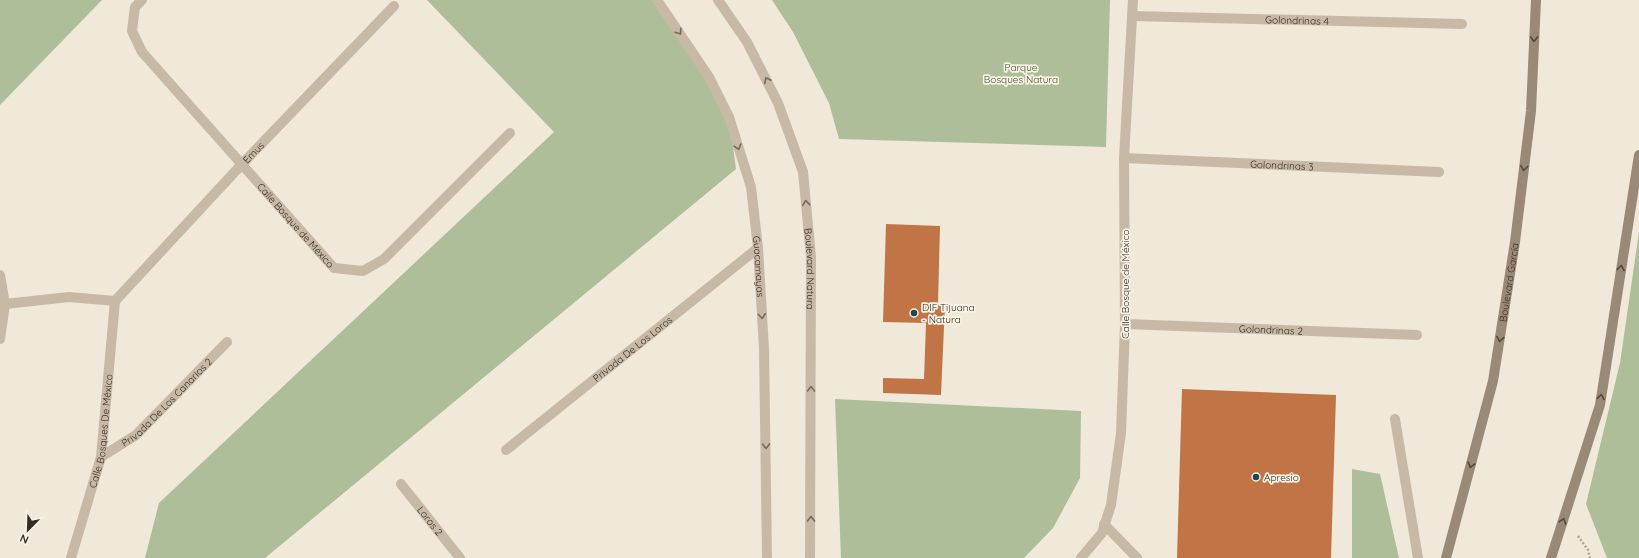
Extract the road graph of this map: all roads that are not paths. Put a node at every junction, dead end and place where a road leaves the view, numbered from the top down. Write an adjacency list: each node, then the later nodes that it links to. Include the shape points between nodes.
1 (142, 0): 12 (street, Calle Bosque de México, via 135,7 132,31 142,52)
2 (657, 0): 14 (street, Guacamayas, one-way to 14, via 709,78 729,117 751,187)
3 (718, 0): 30 (street, Boulevard Natura, one-way to 3, via 811,257 803,172 778,103 747,42)
4 (1133, 0): 7 (street, Calle Bosque de México)
5 (1536, 0): 34 (main road, Boulevard García, one-way to 34, via 1531,111 1515,242 1494,373)
6 (394, 6): 12 (street, Emus)
7 (1132, 16): 8 (street, Golondrinas 4); 11 (street, Calle Bosque de México)
8 (1462, 24)
9 (510, 133): 12 (street, Calle Bosque de México, via 384,259 363,271 334,268)
10 (1639, 155): 35 (main road, one-way to 10, via 1600,405)
11 (1124, 158): 13 (street, Golondrinas 3); 18 (street, Calle Bosque de México)
12 (243, 163): 16 (street, Emus)
13 (1439, 172)
14 (758, 248): 23 (street, Privada De Los Loros); 29 (street, Guacamayas, one-way to 29, via 764,348)
15 (0, 275): 17 (street)
16 (115, 301): 17 (street, via 68,297); 24 (street, Calle Bosques De México)
17 (5, 304): 20 (street)
18 (1126, 324): 19 (street, Golondrinas 2); 26 (street, Calle Bosque de México, via 1121,433 1111,505)
19 (1417, 335)
20 (0, 339)
21 (227, 342): 24 (street, Privada De Los Canarios 2, via 136,435)
22 (1395, 419): 33 (street)
23 (506, 450)
24 (101, 457): 27 (street, Calle Bosques De México)
25 (401, 484): 28 (street, Loros 2)
26 (1104, 524): 31 (street, Calle Bosque de México, via 1102,533); 32 (street)
27 (71, 558)
28 (460, 558)
29 (767, 558)
30 (810, 558)
31 (1081, 558)
32 (1137, 558)
33 (1418, 558)
34 (1446, 558)
35 (1552, 558)

